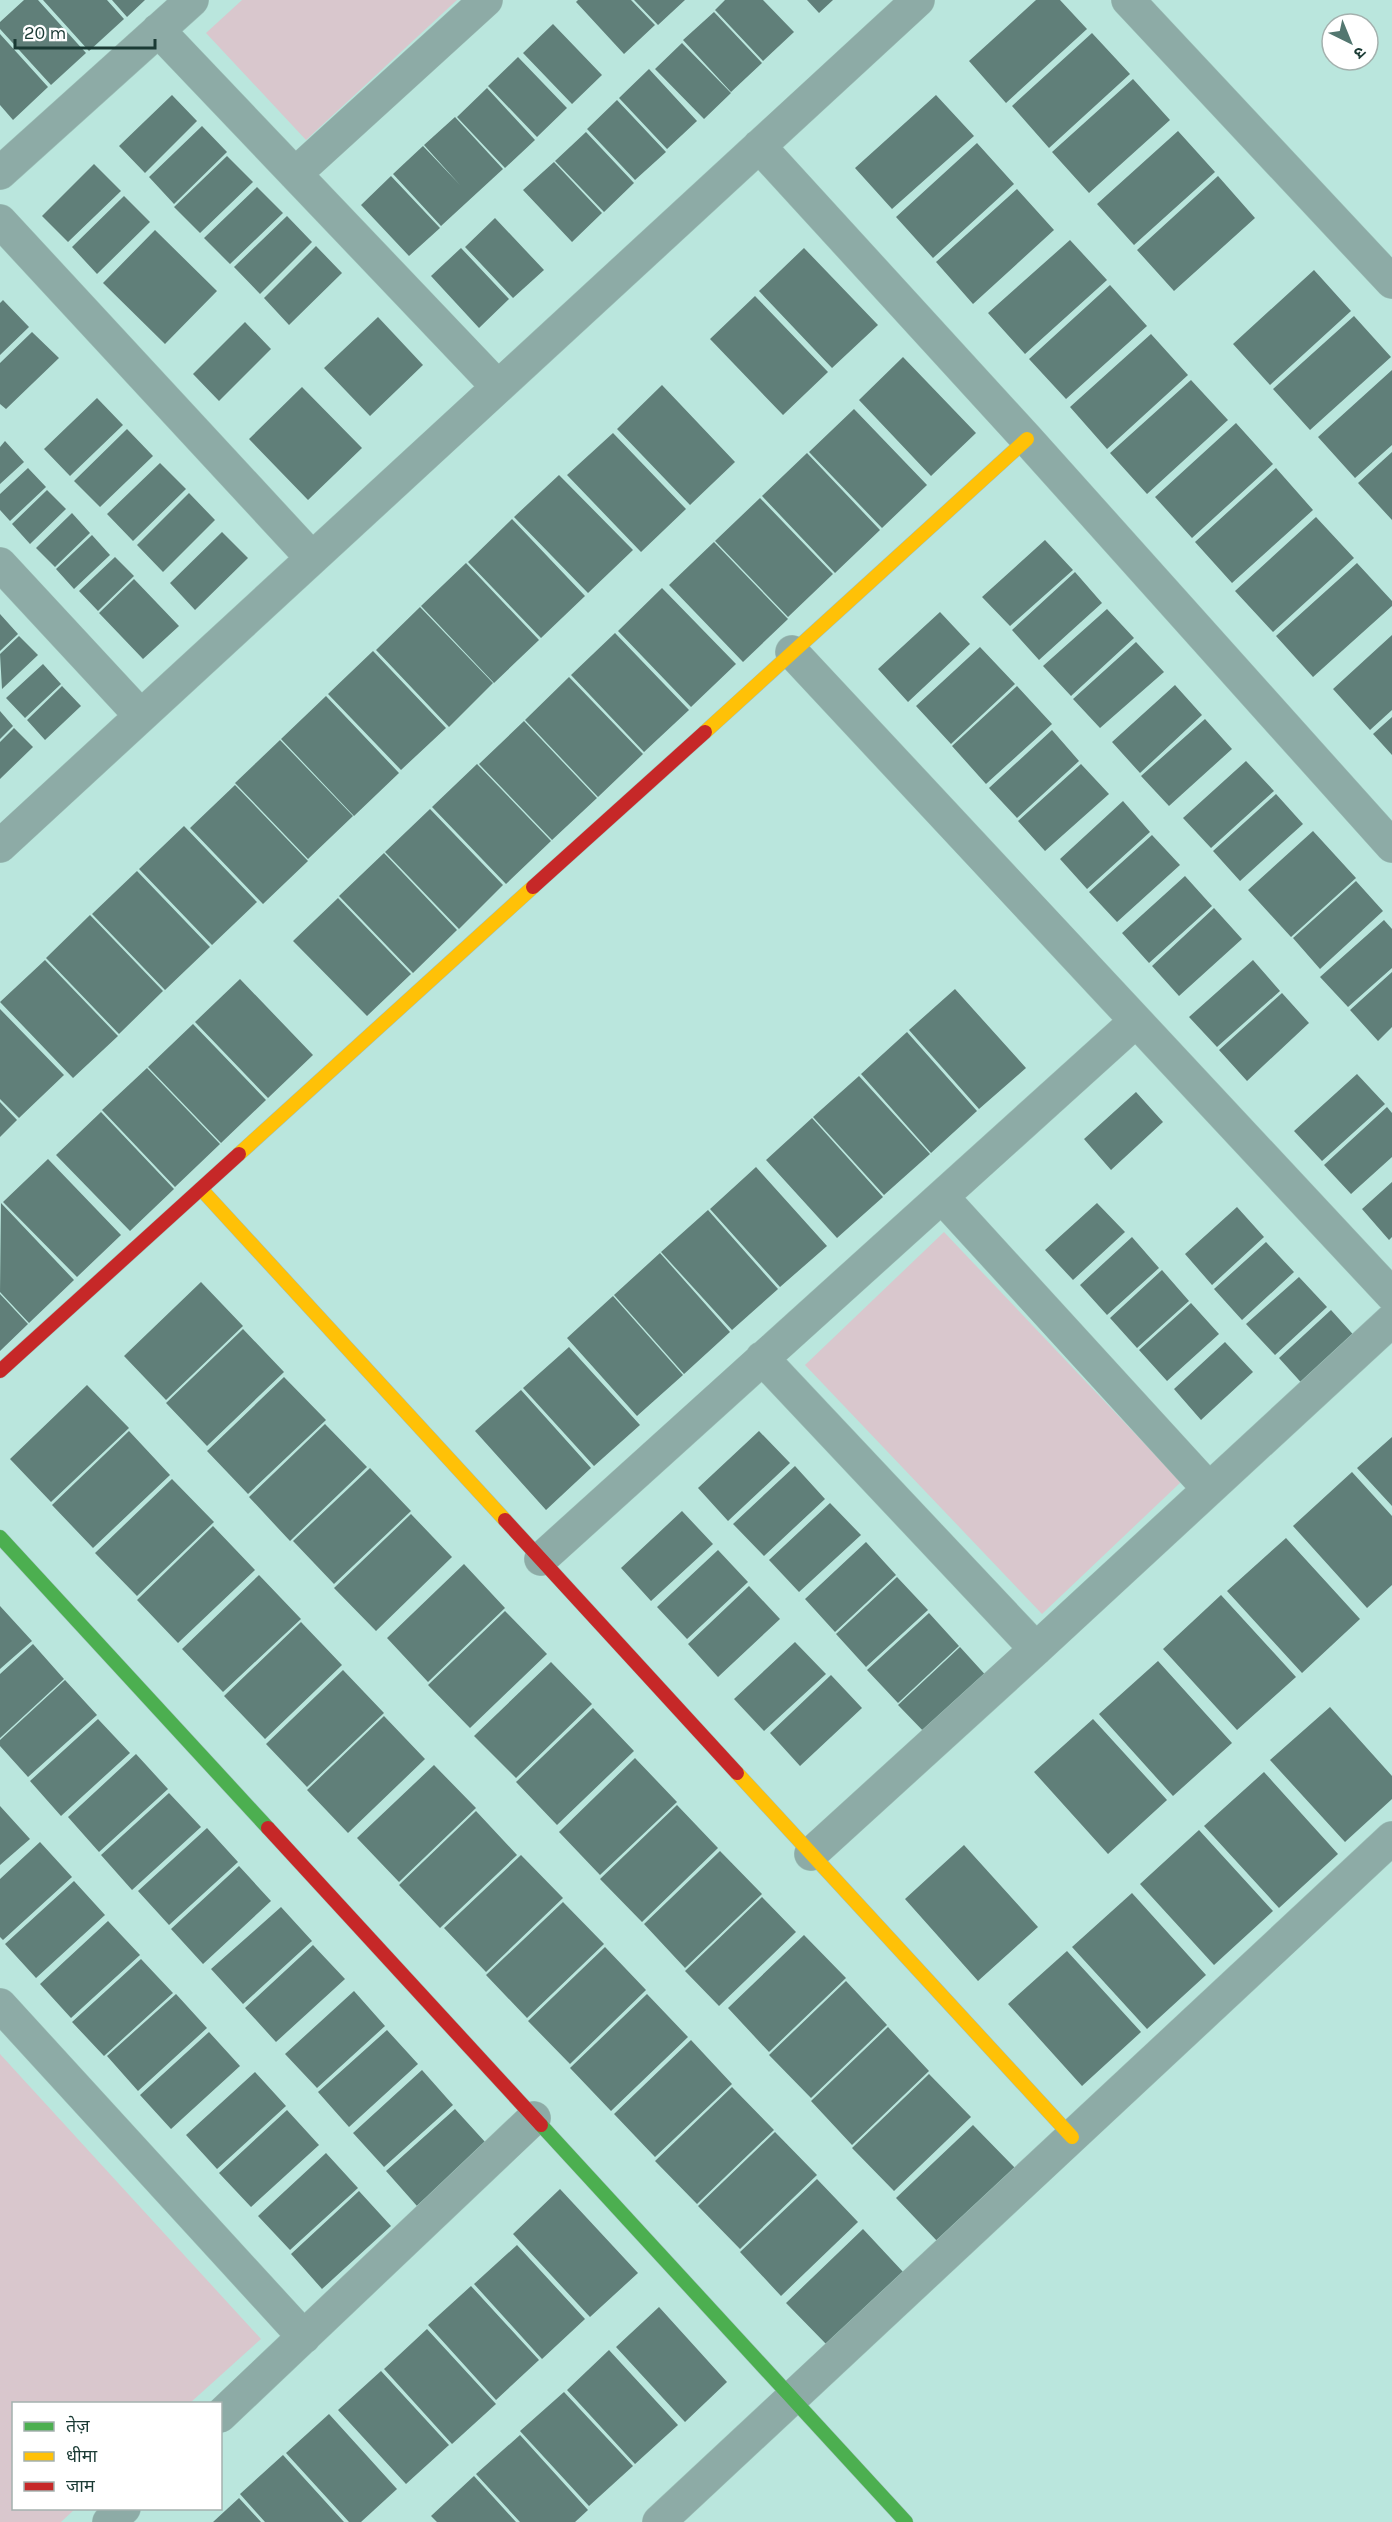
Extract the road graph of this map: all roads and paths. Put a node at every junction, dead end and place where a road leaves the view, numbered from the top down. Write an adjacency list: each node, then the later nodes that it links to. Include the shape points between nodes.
1 (192, 0): 5 (street)
2 (486, 0): 8 (street)
3 (918, 0): 6 (street)
4 (1128, 0): 10 (street)
5 (158, 30): 7 (street); 8 (street)
6 (759, 146): 11 (street); 12 (street)
7 (0, 173)
8 (295, 174): 11 (street)
9 (0, 221): 13 (street)
10 (1392, 282)
11 (498, 387): 13 (street)
12 (1028, 439): 15 (street); 18 (street)
13 (312, 558): 16 (street)
14 (0, 564): 16 (street)
15 (792, 652): 19 (street); 20 (street)
16 (141, 716): 17 (street)
17 (0, 845)
18 (1392, 846)
19 (1136, 1021): 21 (street); 22 (street)
20 (201, 1189): 25 (street); 28 (street)
21 (942, 1197): 24 (street); 26 (street)
22 (1392, 1295)
23 (1392, 1320): 26 (street)
24 (762, 1358): 28 (street); 29 (street)
25 (0, 1371)
26 (1209, 1489): 29 (street)
27 (0, 1537): 33 (street)
28 (541, 1559): 31 (street)
29 (1036, 1649): 31 (street)
30 (1392, 1838): 34 (street)
31 (811, 1854): 34 (street)
32 (0, 2005): 35 (street)
33 (534, 2118): 35 (street); 36 (street)
34 (1072, 2137): 36 (street)
35 (304, 2337): 37 (street)
36 (792, 2398): 40 (street); 41 (street)
37 (222, 2414)
38 (122, 2510): 39 (street)
39 (109, 2522)
40 (659, 2522)
41 (906, 2522)

